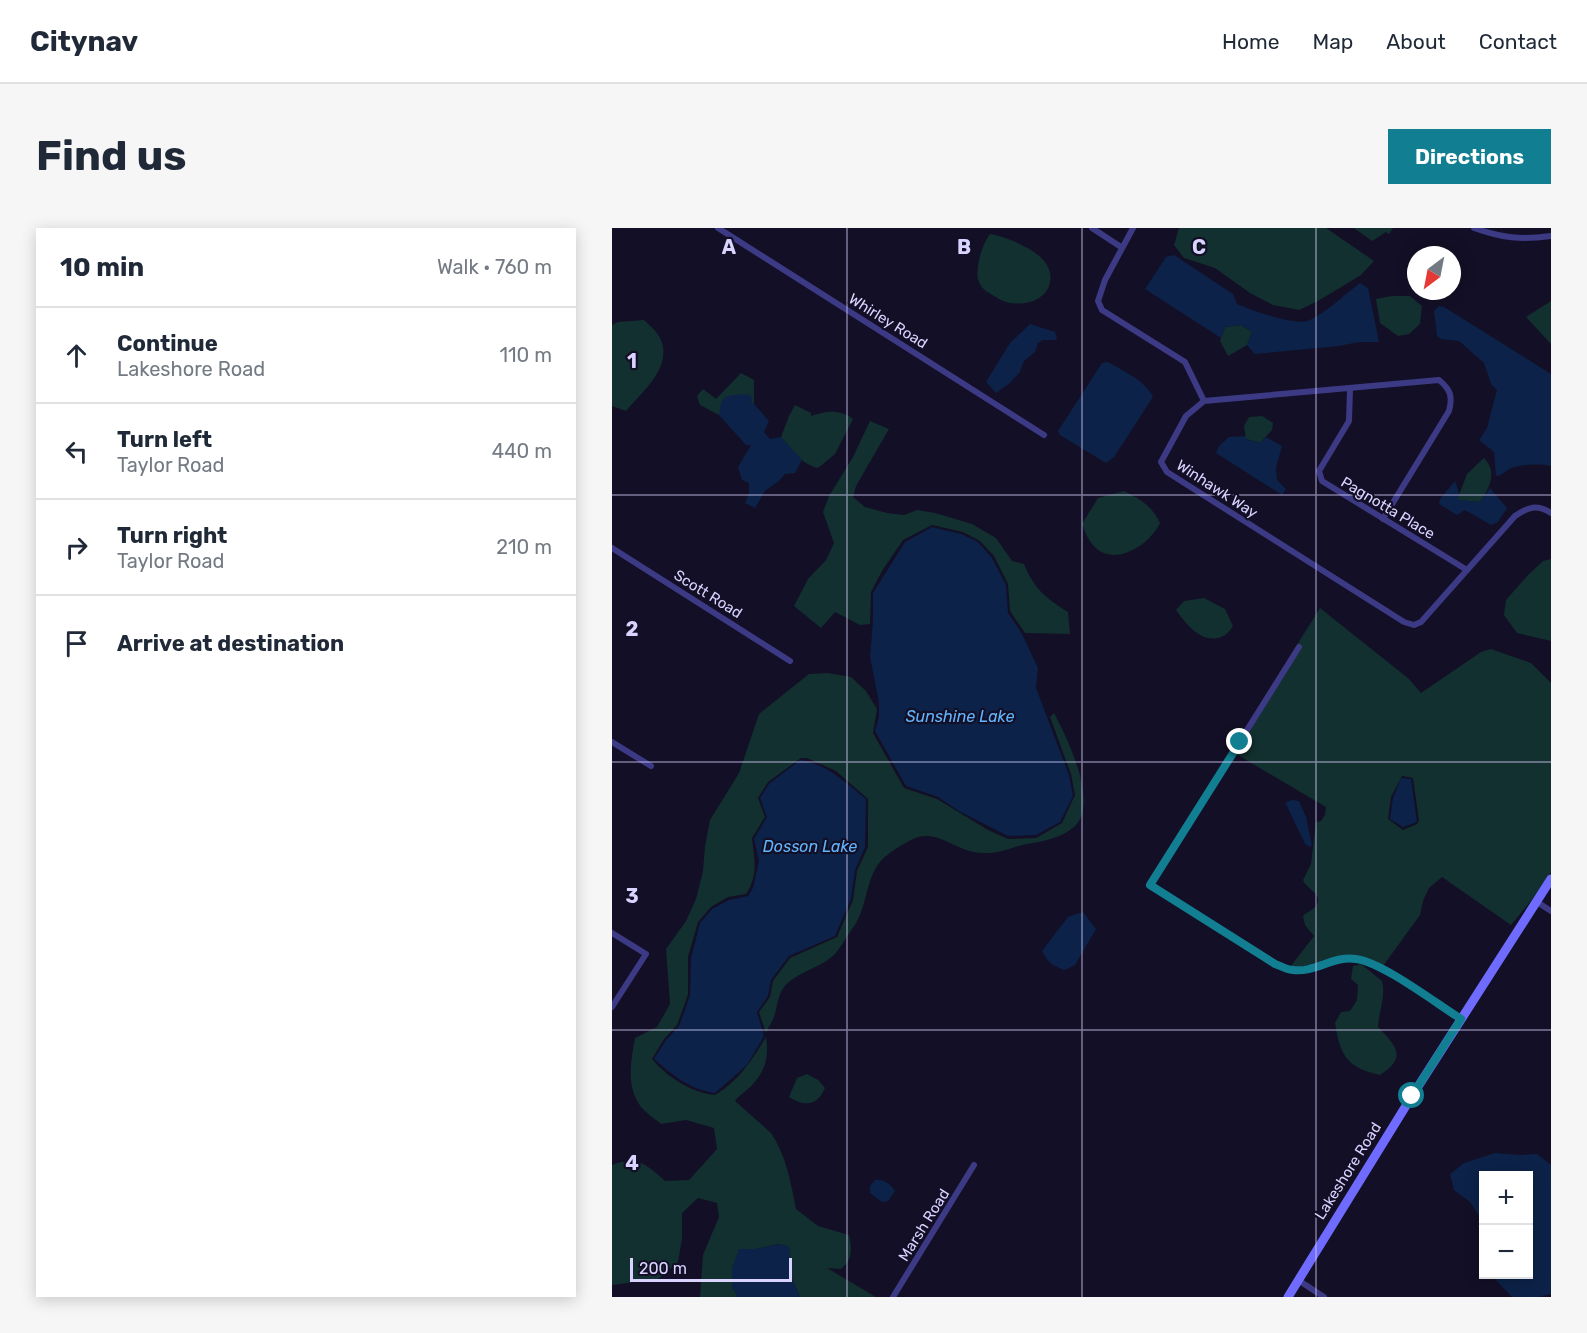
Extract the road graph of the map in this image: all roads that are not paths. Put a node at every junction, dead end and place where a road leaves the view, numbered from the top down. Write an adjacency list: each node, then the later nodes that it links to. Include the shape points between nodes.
1 (718, 228): 9 (street, Whirley Road)
2 (1092, 228): 6 (street)
3 (1133, 228): 6 (street)
4 (1474, 228): 5 (street, via 1514,239)
5 (1551, 236)
6 (1121, 247): 8 (street, via 1098,301 1102,310 1185,362)
7 (1350, 389): 8 (street); 11 (street, Pagnotta Place, via 1349,421 1319,471 1322,481); 11 (street, via 1438,380 1449,388 1452,398 1449,411)
8 (1204, 402): 13 (street, Winhawk Way, via 1186,416 1161,462 1167,472 1186,485 1404,622 1421,622)
9 (1044, 435)
10 (1551, 513): 13 (street, Winhawk Way, via 1528,507 1515,516)
11 (1383, 519): 13 (street, Pagnotta Place)
12 (612, 548): 15 (street, Scott Road)
13 (1467, 570)
14 (1299, 647): 23 (street, via 1150,885 1275,964 1305,970 1337,959 1357,958 1380,967)
15 (790, 661)
16 (612, 742): 17 (street)
17 (651, 766)
18 (1551, 879): 19 (street, Lakeshore Road)
19 (1537, 902): 20 (street); 23 (street, Lakeshore Road)
20 (1551, 911)
21 (612, 933): 22 (street, via 646,954)
22 (612, 1007)
23 (1461, 1019): 25 (street, Lakeshore Road)
24 (974, 1165): 26 (street, Marsh Road)
25 (1298, 1280): 27 (street, Lakeshore Road); 28 (street)
26 (893, 1297)
27 (1288, 1297)
28 (1324, 1297)

